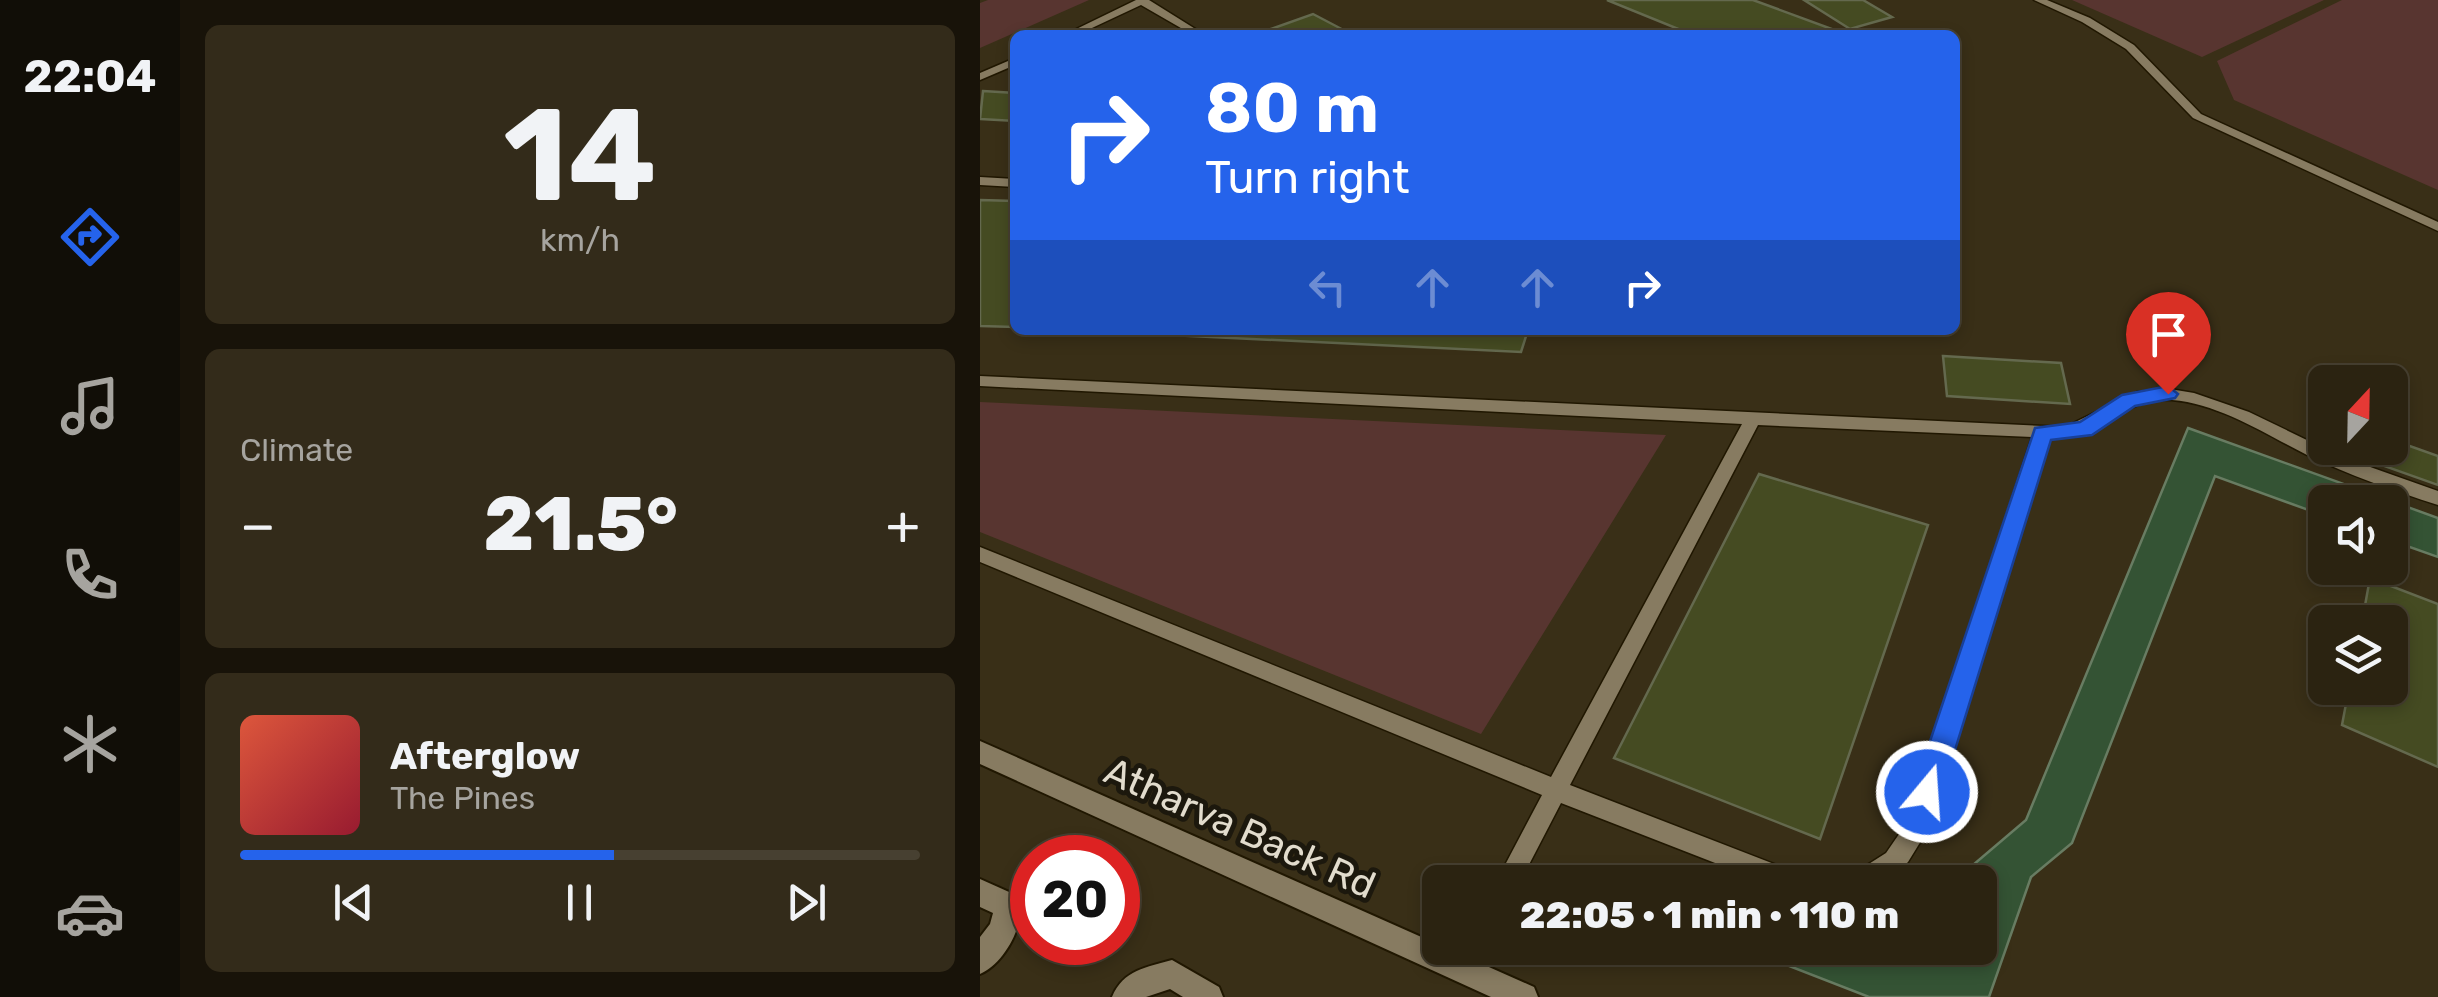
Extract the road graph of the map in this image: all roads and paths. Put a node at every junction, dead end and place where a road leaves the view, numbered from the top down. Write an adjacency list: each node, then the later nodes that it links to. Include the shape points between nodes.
1 (2039, 0): 9 (lane, via 2130,48 2197,116)
2 (1142, 1): 3 (lane); 4 (lane)
3 (1081, 30)
4 (1191, 30)
5 (1010, 62): 6 (lane)
6 (980, 77)
7 (980, 182): 8 (lane)
8 (1010, 183)
9 (2438, 227)
10 (980, 381): 11 (lane)
11 (1753, 419): 12 (lane); 16 (lane)
12 (2042, 433): 13 (lane, via 2084,430 2129,400 2168,394 2220,408 2335,461); 19 (lane, via 1916,828)
13 (2438, 498)
14 (980, 554): 16 (lane)
15 (980, 752): 21 (street, Atharva Back Rd)
16 (1556, 790): 17 (lane); 18 (lane)
17 (1517, 865)
18 (1748, 865)
19 (1892, 865)
20 (980, 893): 22 (street, via 1008,906 1002,931)
21 (1422, 939)
22 (980, 960)
23 (1478, 965): 26 (street, Atharva Back Rd)
24 (1126, 997): 25 (street, via 1140,983 1172,974)
25 (1210, 997)
26 (1524, 997)

